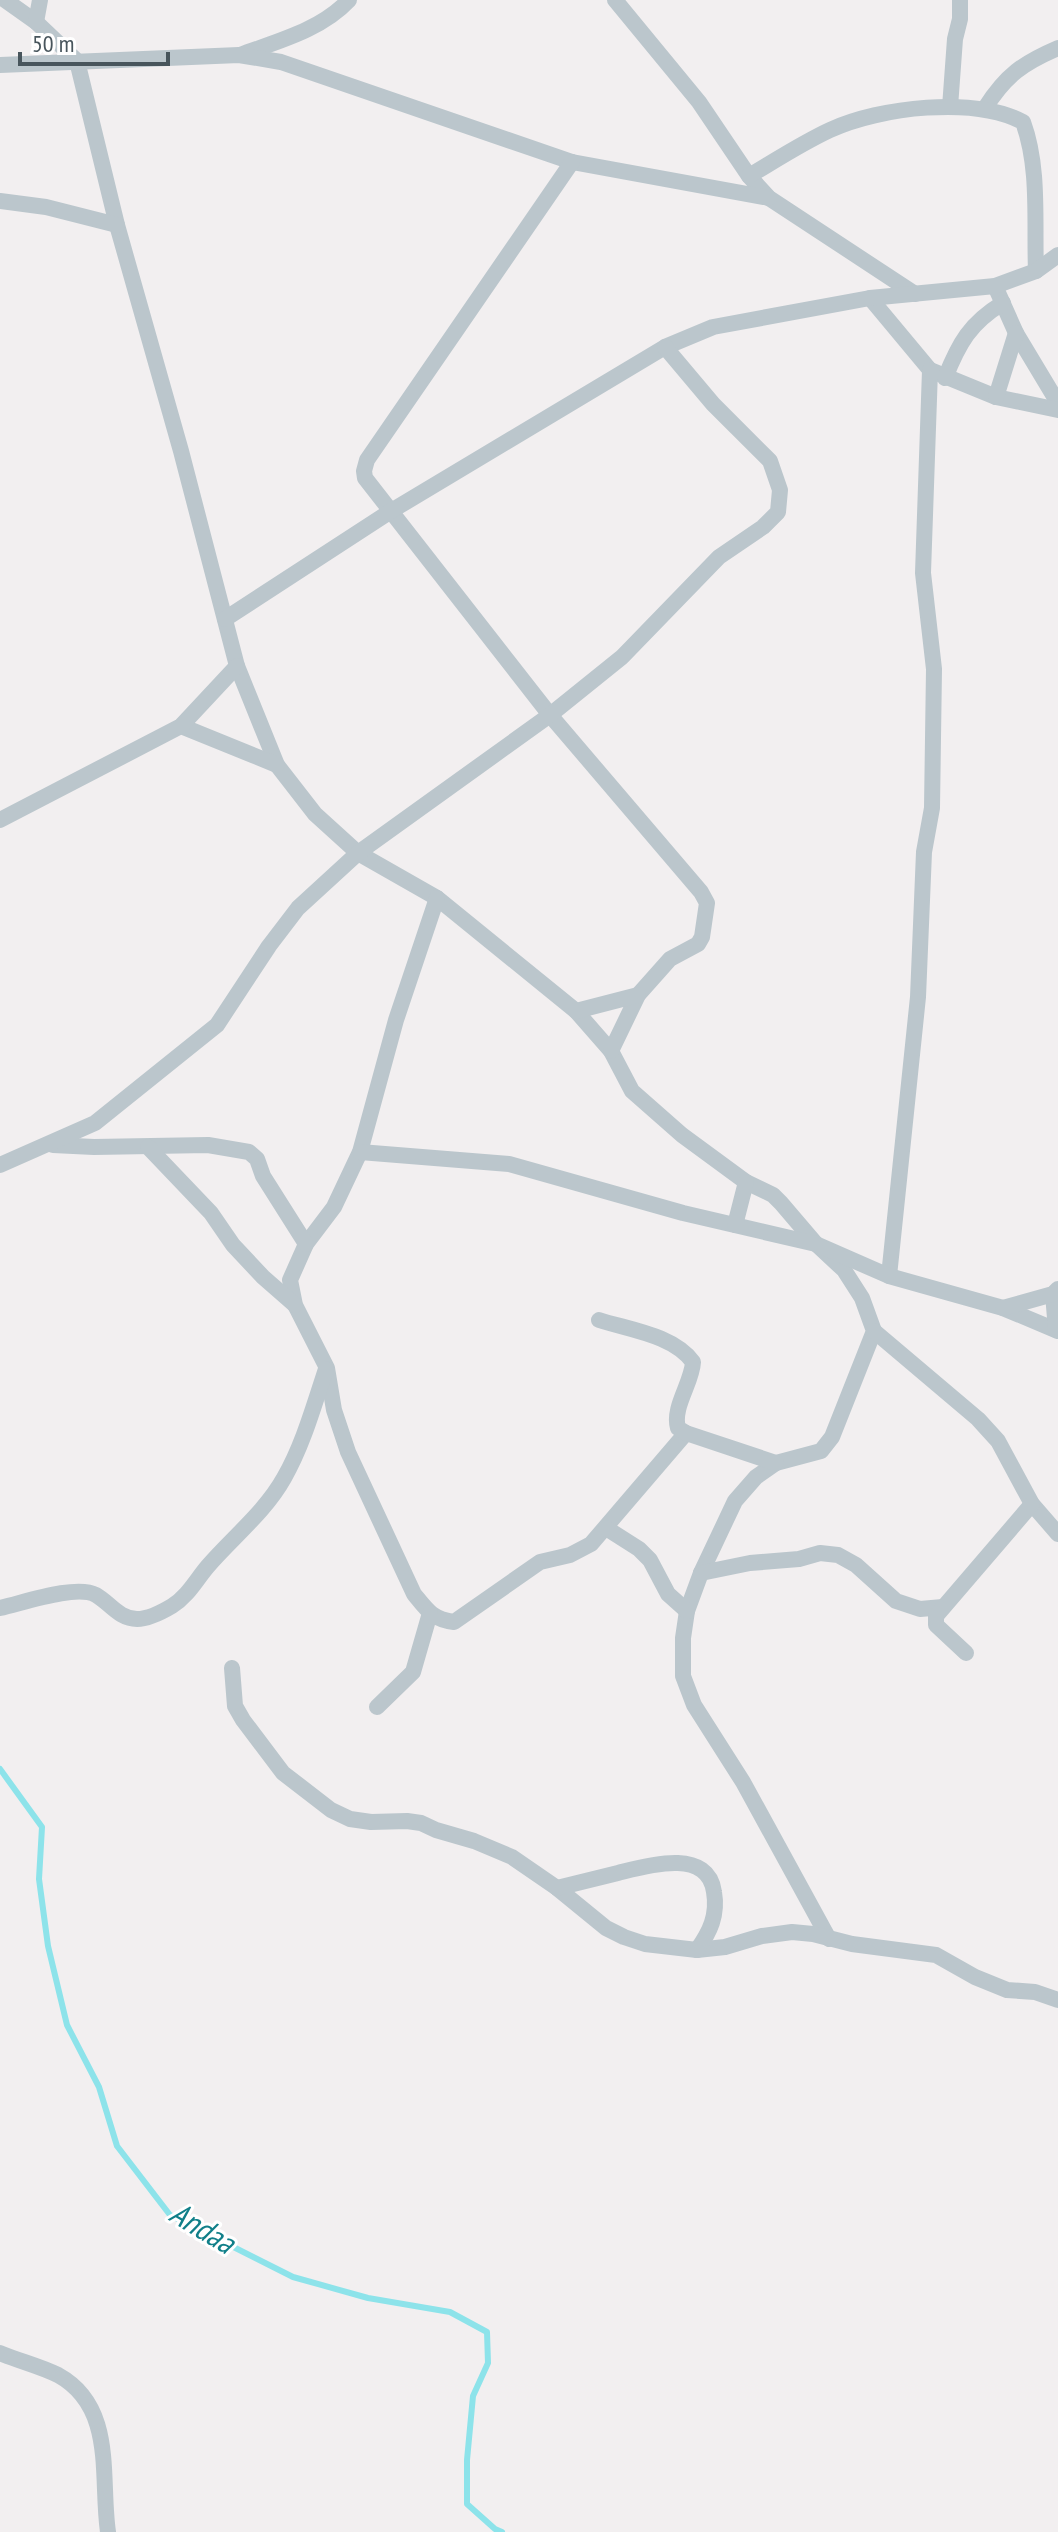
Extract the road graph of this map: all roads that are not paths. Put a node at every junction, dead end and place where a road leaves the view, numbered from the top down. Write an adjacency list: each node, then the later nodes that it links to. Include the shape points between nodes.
1 (5, 0): 6 (street)
2 (40, 0): 6 (street)
3 (349, 0): 8 (street, via 340,11 296,35)
4 (615, 0): 14 (street, via 699,102)
5 (960, 0): 11 (street)
6 (36, 22): 9 (street)
7 (1058, 48): 12 (street, via 1013,73)
8 (239, 55): 9 (street); 13 (street, via 281,62)
9 (77, 61): 10 (street); 17 (street)
10 (0, 65)
11 (950, 107): 12 (street); 14 (street, via 883,113 833,128)
12 (985, 108): 19 (street, via 1023,122 1026,130)
13 (572, 162): 15 (street); 30 (street, via 367,460 365,478)
14 (749, 176): 15 (street)
15 (769, 198): 21 (street)
16 (0, 201): 17 (street)
17 (117, 225): 31 (street)
18 (1058, 255): 19 (street)
19 (1036, 271): 20 (street)
20 (995, 286): 21 (street); 23 (street)
21 (915, 294): 22 (street)
22 (870, 298): 25 (street, via 713,327); 26 (street)
23 (1003, 303): 24 (street); 26 (street, via 970,328)
24 (1016, 333): 27 (street); 28 (street)
25 (665, 347): 30 (street); 33 (street, via 770,461 780,490 778,512 719,557 622,657)
26 (938, 374): 27 (street); 50 (street, via 923,573 934,669 932,808)
27 (996, 397): 29 (street)
28 (1058, 403)
29 (1058, 410)
30 (391, 511): 31 (street); 33 (street)
31 (225, 619): 32 (street)
32 (237, 666): 34 (street); 35 (street)
33 (550, 715): 37 (street); 39 (street, via 707,903 698,944 670,959)
34 (181, 726): 35 (street); 36 (street)
35 (277, 765): 37 (street, via 315,814)
36 (0, 820)
37 (358, 853): 38 (street); 42 (street, via 298,908 217,1025 95,1123)
38 (437, 898): 40 (street); 44 (street)
39 (638, 995): 40 (street); 41 (street)
40 (576, 1011): 41 (street)
41 (611, 1051): 46 (street, via 632,1091)
42 (47, 1144): 43 (street); 45 (street)
43 (148, 1147): 48 (street, via 208,1145 249,1152); 52 (street, via 211,1213 233,1245)
44 (360, 1152): 47 (street, via 509,1164); 48 (street, via 334,1207)
45 (0, 1165)
46 (746, 1182): 47 (street); 49 (street, via 773,1195)
47 (735, 1225): 49 (street)
48 (306, 1244): 52 (street, via 290,1280)
49 (816, 1244): 50 (street); 55 (street, via 844,1270)
50 (889, 1276): 53 (street)
51 (1056, 1292): 53 (street); 56 (street)
52 (295, 1305): 57 (street)
53 (1003, 1308): 56 (street)
54 (599, 1320): 58 (street, via 686,1352 693,1374 676,1421)
55 (874, 1331): 59 (street, via 827,1446); 60 (street, via 978,1419 998,1441)
56 (1057, 1331)
57 (327, 1368): 65 (street, via 284,1478 173,1606 136,1619 119,1614 95,1595 71,1592); 67 (street, via 348,1452 414,1594)
58 (686, 1433): 59 (street); 61 (street)
59 (776, 1463): 63 (street, via 735,1501)
60 (1032, 1504): 62 (street); 64 (street)
61 (606, 1528): 66 (street, via 650,1560 668,1594); 67 (street, via 570,1555 540,1562 454,1622)
62 (1058, 1534)
63 (701, 1573): 64 (street, via 820,1553 838,1555 896,1601 920,1609); 66 (street)
64 (943, 1607): 68 (street, via 936,1625)
65 (0, 1608)
66 (687, 1611): 72 (street, via 683,1676 694,1705)
67 (430, 1613): 70 (street, via 413,1672)
68 (966, 1653)
69 (232, 1668): 71 (street, via 235,1706 243,1720 283,1773 331,1810 350,1819 407,1821 454,1833 512,1857)
70 (377, 1707)
71 (557, 1888): 73 (street, via 624,1937); 73 (street, via 663,1862 698,1869 708,1875 714,1890 715,1913)
72 (829, 1939): 73 (street, via 792,1932); 74 (street, via 936,1955 1007,1990)
73 (697, 1950)
74 (1058, 2000)
75 (0, 2353): 76 (street, via 57,2375 96,2414)
76 (108, 2532)

